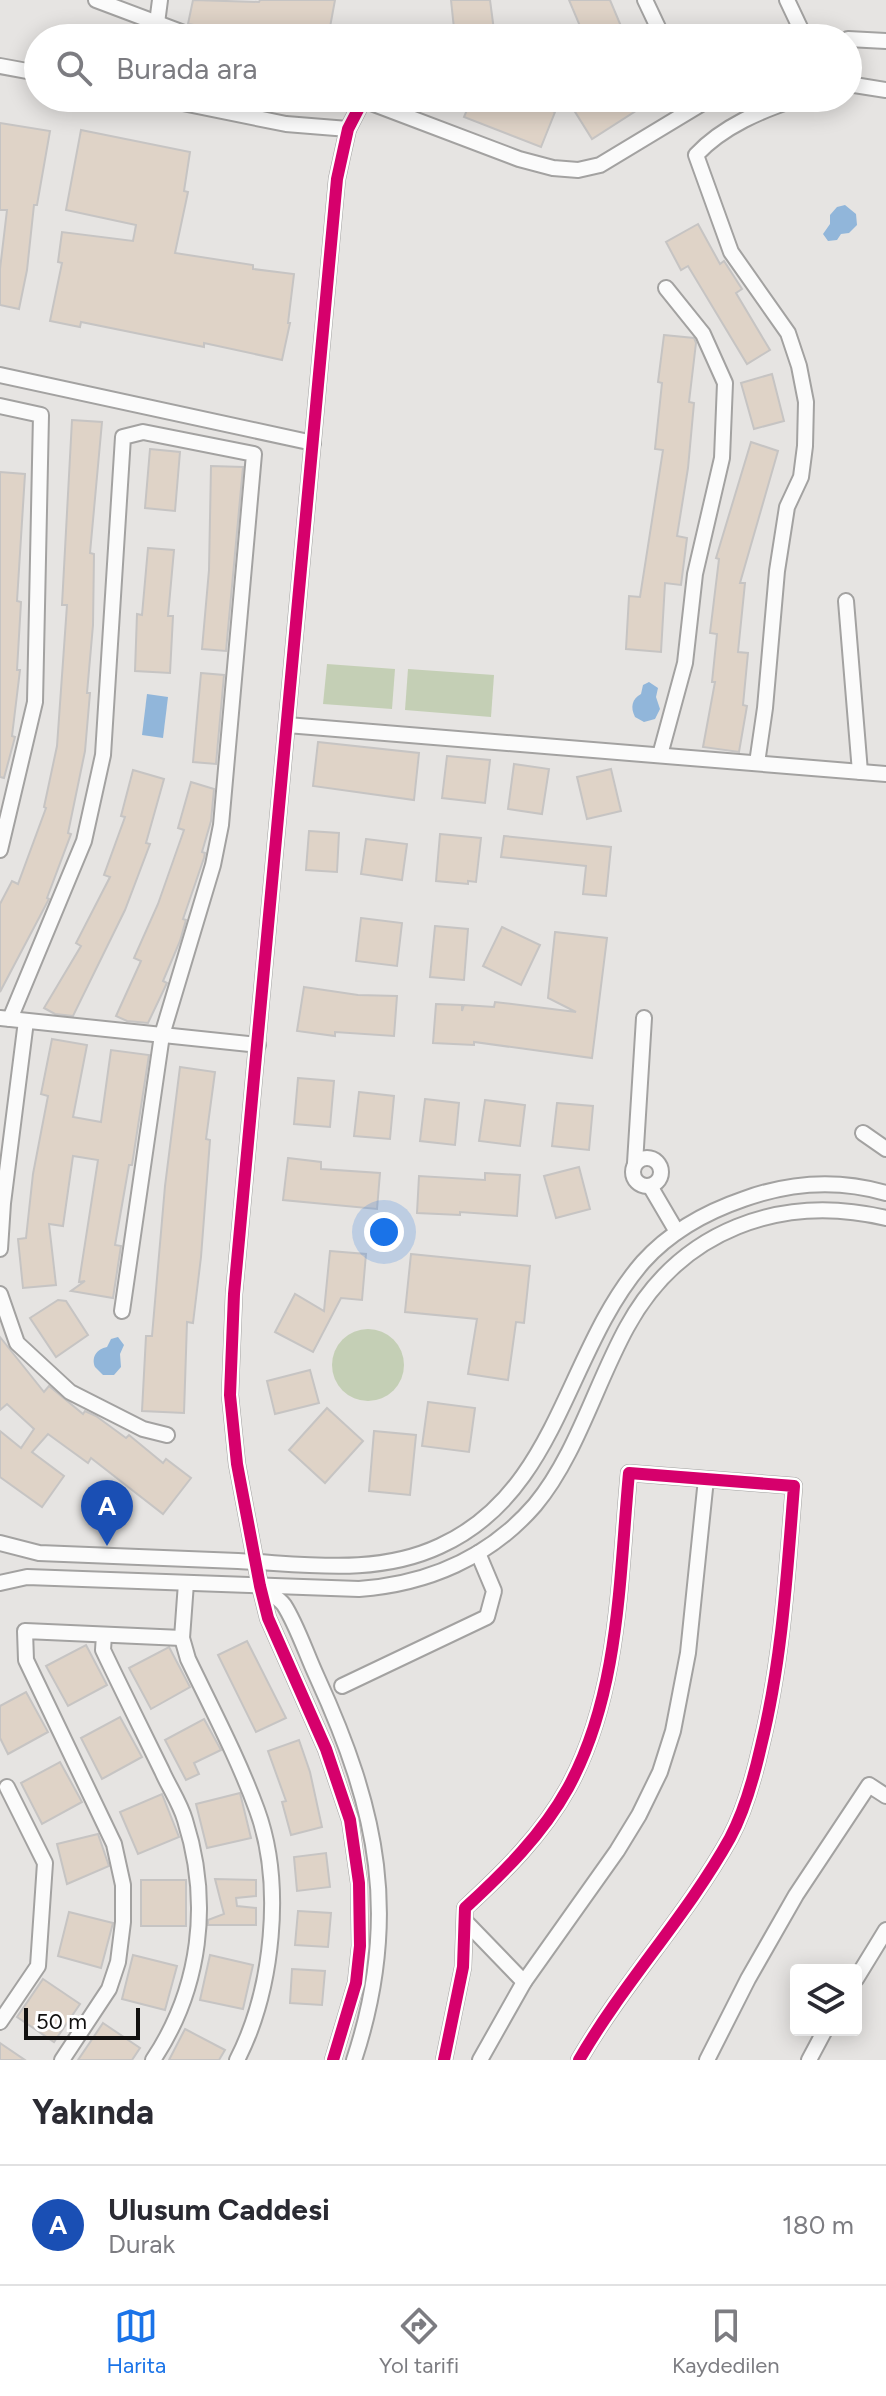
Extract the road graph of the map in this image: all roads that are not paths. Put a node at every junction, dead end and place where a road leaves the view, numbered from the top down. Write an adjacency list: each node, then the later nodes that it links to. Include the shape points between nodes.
1 (160, 0): 5 (street)
2 (645, 0): 6 (street)
3 (787, 0): 7 (street)
4 (98, 1): 5 (street)
5 (157, 23)
6 (656, 24)
7 (798, 24)
8 (862, 40): 9 (street)
9 (886, 41)
10 (0, 66): 11 (street)
11 (24, 70)
12 (862, 86): 13 (street)
13 (886, 90)
14 (227, 112): 19 (street)
15 (355, 112): 19 (street)
16 (395, 112): 17 (street, via 519,159 578,170 600,165)
17 (679, 112)
18 (759, 112): 27 (street, via 696,155 731,252 788,333 806,402 801,477 787,507 777,571)
19 (348, 129): 23 (street, via 337,179)
20 (666, 288): 26 (street, via 703,334 725,383 722,458 695,574 685,663)
21 (0, 375): 23 (street)
22 (0, 406): 30 (street, via 41,415 35,702)
23 (313, 443): 25 (street)
24 (846, 601): 28 (street)
25 (287, 725): 26 (street); 35 (street)
26 (660, 755): 27 (street)
27 (757, 763): 28 (street)
28 (860, 772): 29 (street)
29 (886, 774)
30 (0, 850)
31 (644, 1018): 38 (street)
32 (5, 1019): 33 (street); 34 (street, via 84,841 103,755 123,437 143,432 254,454 221,825)
33 (26, 1021): 34 (street); 43 (street)
34 (162, 1035): 35 (street); 45 (street)
35 (258, 1045): 50 (street, via 234,1294 230,1395)
36 (863, 1133): 37 (street)
37 (886, 1149)
38 (635, 1163): 39 (street, via 636,1182); 39 (street, via 648,1157 657,1162 661,1176)
39 (650, 1186): 42 (street)
40 (886, 1193): 42 (street, via 843,1185 775,1189 723,1206)
41 (886, 1218): 49 (street, via 845,1210 792,1211 757,1218 701,1245 646,1296 537,1503)
42 (677, 1232): 50 (street, via 645,1260 618,1295 531,1466 488,1516 439,1547 382,1564)
43 (0, 1249)
44 (0, 1294): 46 (street, via 17,1343 70,1392 143,1429)
45 (122, 1311)
46 (167, 1435)
47 (706, 1479): 59 (street, via 629,1473 614,1629 592,1735 542,1828 465,1908); 62 (street, via 688,1653 660,1772 617,1851); 72 (street, via 794,1486 784,1620 767,1721 752,1785 731,1836)
48 (0, 1543): 50 (street, via 39,1553)
49 (478, 1553): 53 (street, via 446,1571 382,1587); 56 (street, via 494,1591 487,1617)
50 (256, 1562): 53 (street)
51 (0, 1583): 52 (street, via 27,1577)
52 (186, 1583): 53 (street); 55 (street)
53 (260, 1586): 68 (street, via 268,1618 326,1749 350,1820 360,1946 356,1983); 69 (street, via 283,1604 335,1717 374,1838 380,1901 377,1965)
54 (104, 1635): 55 (street); 65 (street, via 25,1631 26,1660 114,1844 123,1885 118,1962 109,1989); 66 (street, via 103,1650 185,1819 196,1871 195,1960 183,2006)
55 (182, 1638): 67 (street, via 258,1812 269,1863 269,1952 259,2004)
56 (342, 1686)
57 (7, 1787): 63 (street, via 45,1863 38,1966)
58 (886, 1796): 73 (street, via 869,1785 796,1895)
59 (465, 1921): 62 (street); 70 (street, via 463,1967)
60 (886, 1930): 61 (street)
61 (862, 1969)
62 (524, 1982): 71 (street)
63 (0, 2022)
64 (822, 2036): 74 (street)
65 (62, 2060)
66 (153, 2060)
67 (237, 2060)
68 (333, 2060)
69 (354, 2060)
70 (444, 2060)
71 (480, 2060)
72 (579, 2060)
73 (707, 2060)
74 (809, 2060)

